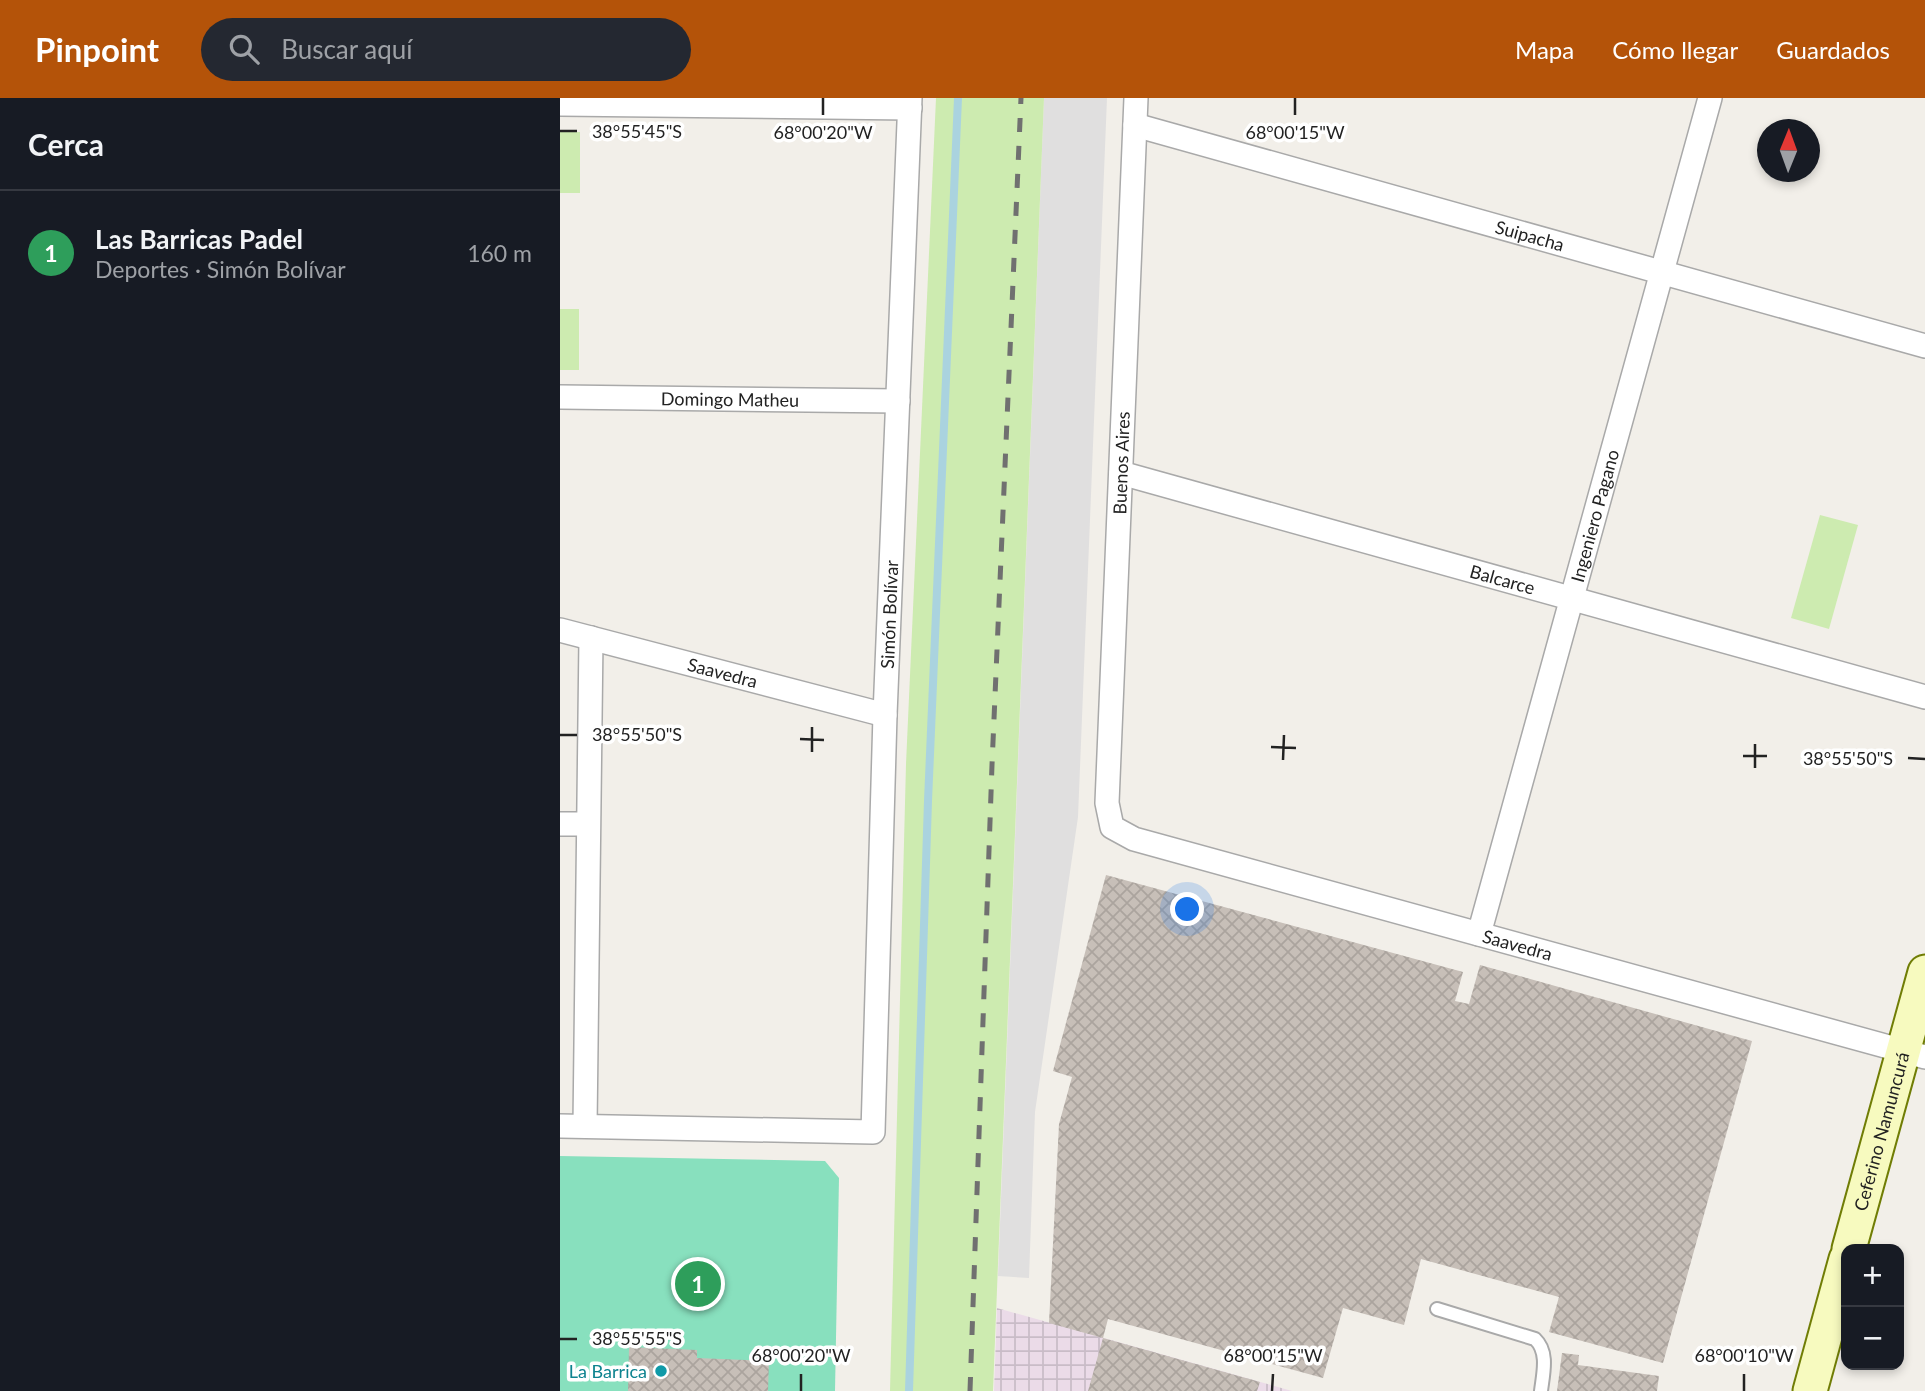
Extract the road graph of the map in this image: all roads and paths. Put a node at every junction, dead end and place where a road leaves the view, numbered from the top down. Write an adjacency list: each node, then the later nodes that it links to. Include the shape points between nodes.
1 (1136, 98): 6 (street, Buenos Aires)
2 (1710, 98): 7 (street, Ingeniero Pagano)
3 (677, 102): 4 (street); 5 (street)
4 (910, 103): 10 (street, Simón Bolívar)
5 (560, 104)
6 (1135, 125): 7 (street, Suipacha); 11 (street, Buenos Aires)
7 (1662, 273): 8 (street, Suipacha); 12 (street, Ingeniero Pagano)
8 (1925, 346)
9 (560, 397): 10 (street, Domingo Matheu)
10 (898, 401): 16 (street, Simón Bolívar)
11 (1121, 473): 12 (street, Balcarce); 19 (street, Buenos Aires, via 1107,803)
12 (1571, 598): 15 (street, Balcarce); 20 (street, Ingeniero Pagano)
13 (560, 630): 14 (street, Saavedra)
14 (591, 638): 16 (street, Saavedra); 18 (street)
15 (1925, 697)
16 (885, 715): 24 (street, Simón Bolívar, via 873,1132)
17 (560, 824): 18 (street)
18 (589, 824): 24 (street)
19 (1112, 827): 20 (street, Saavedra, via 1134,839)
20 (1479, 934): 22 (street, Saavedra)
21 (1925, 972): 22 (street, Ceferino Namuncurá)
22 (1914, 1054): 25 (street, Ceferino Namuncurá)
23 (560, 1126): 24 (street)
24 (584, 1126)
25 (1851, 1244)
26 (1841, 1277): 29 (street)
27 (1437, 1309): 28 (lane, via 1535,1339 1544,1355)
28 (1541, 1391)
29 (1810, 1391)

